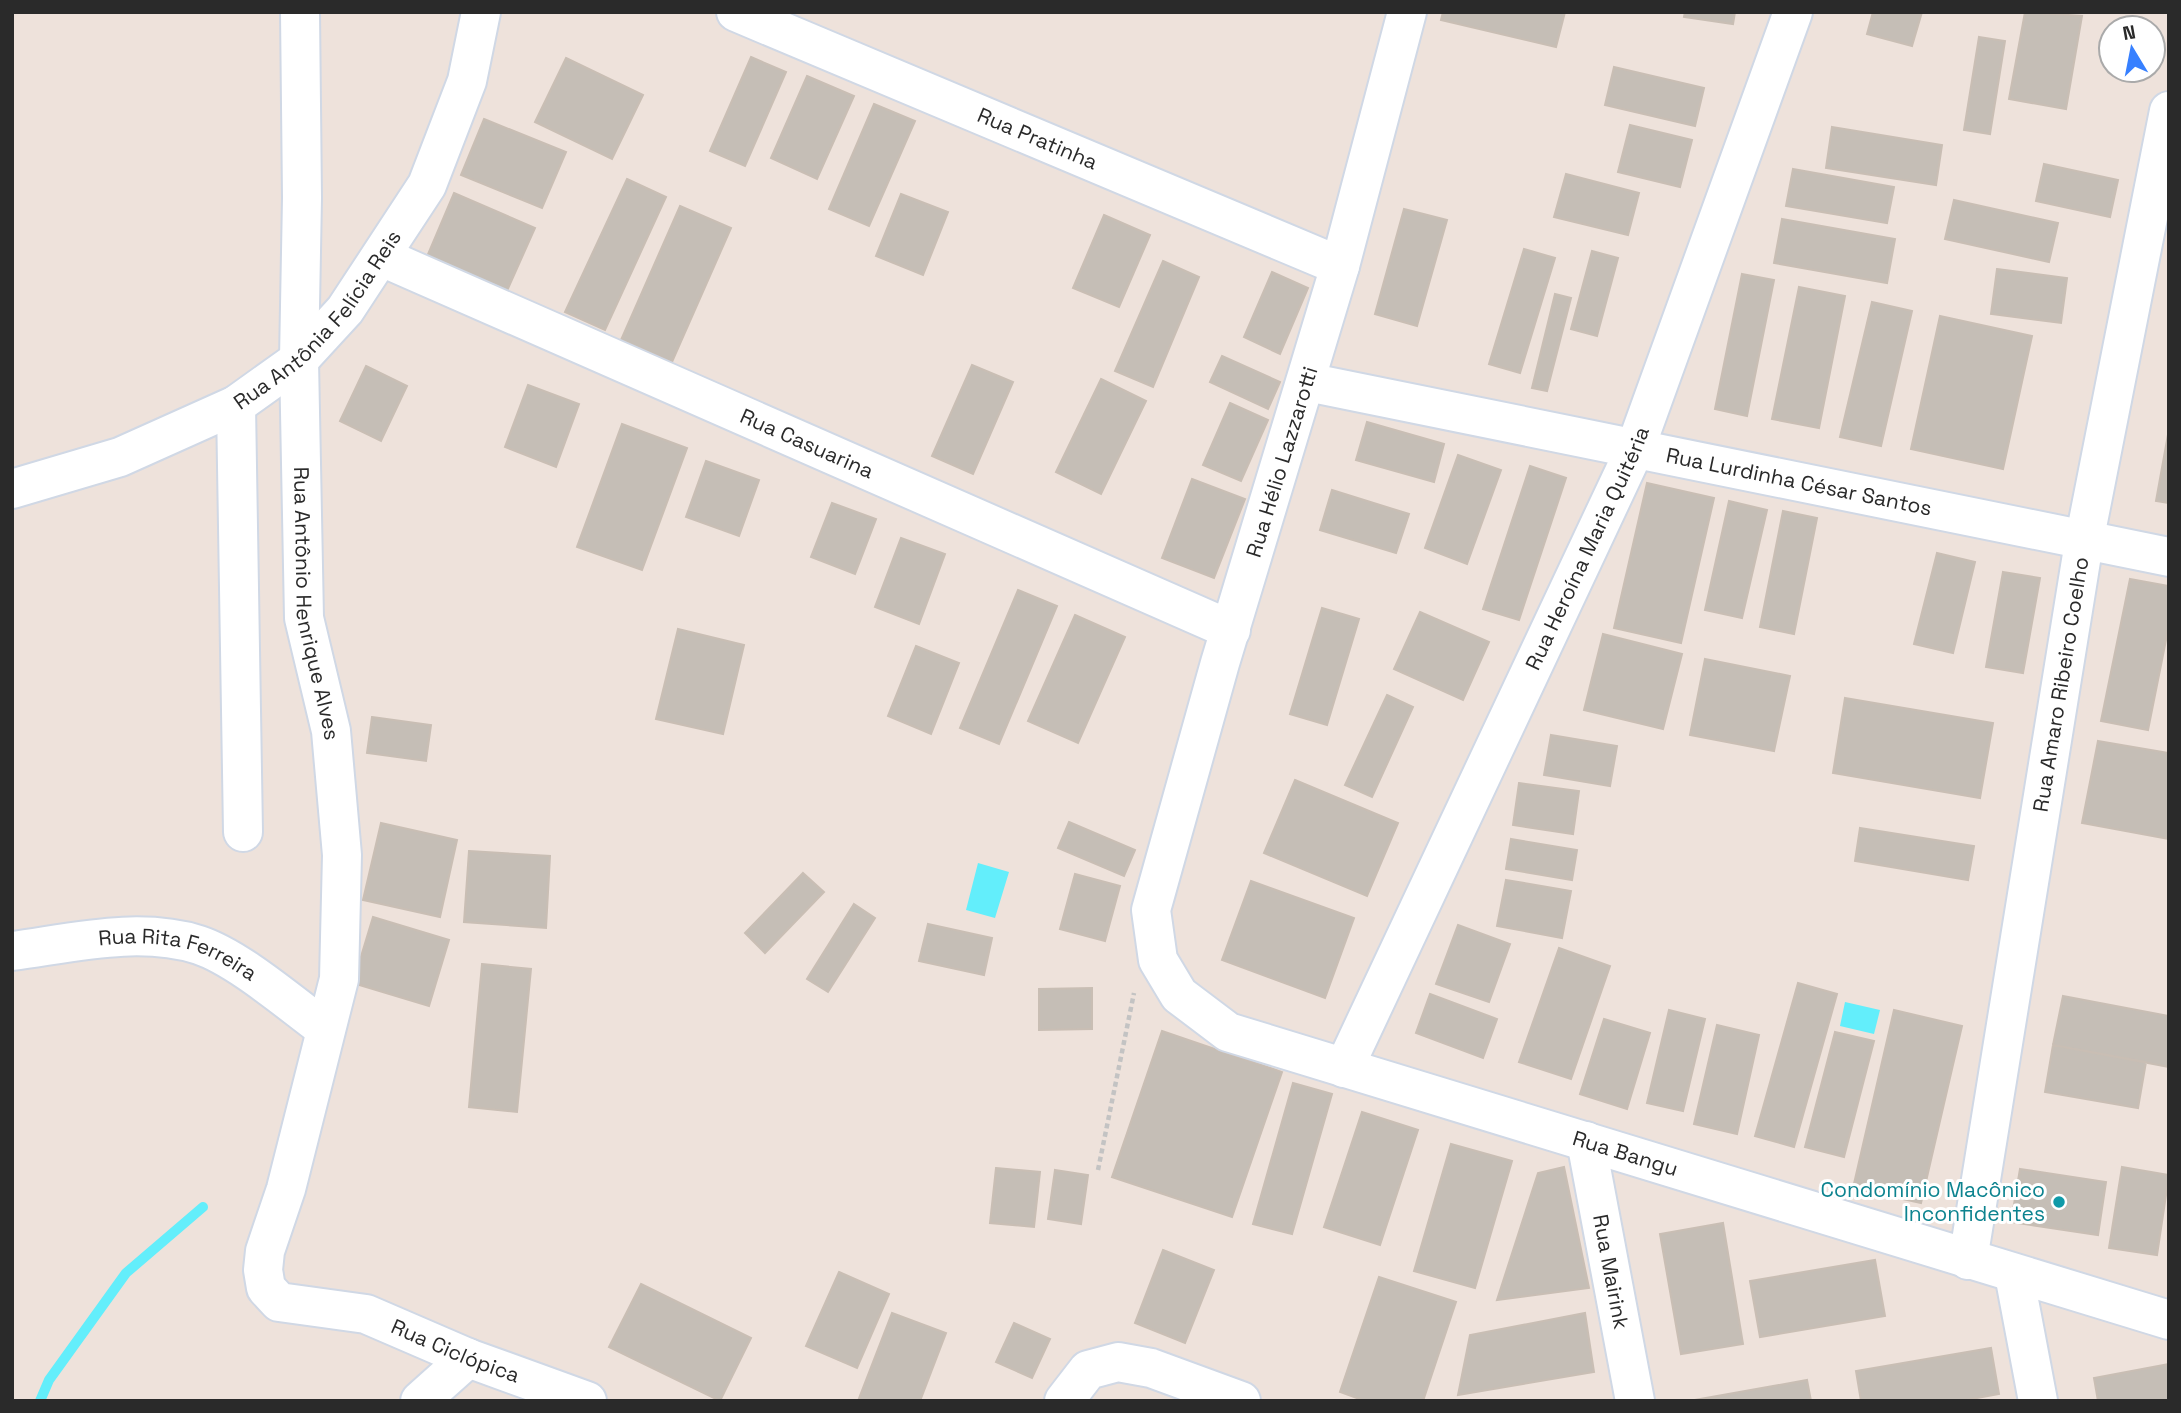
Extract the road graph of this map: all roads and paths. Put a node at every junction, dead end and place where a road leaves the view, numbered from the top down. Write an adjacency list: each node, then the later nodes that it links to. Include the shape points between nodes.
1 (300, 12): 9 (street, Rua Antônio Henrique Alves)
2 (481, 12): 7 (street, Rua Antônia Felícia Reis, via 467,81 427,185)
3 (736, 12): 8 (street, Rua Pratinha)
4 (1407, 12): 8 (street, Rua Hélio Lazzarotti)
5 (1793, 12): 12 (street, Rua Heroína Maria Quitéria)
6 (2169, 111): 14 (street, Rua Amaro Ribeiro Coelho)
7 (382, 257): 9 (street, Rua Antônia Felícia Reis, via 345,310); 16 (street, Rua Casuarina)
8 (1340, 266): 10 (street, Rua Hélio Lazzarotti)
9 (299, 360): 11 (street, Rua Antônia Felícia Reis); 21 (street, Rua Antônio Henrique Alves, via 304,618 331,731 342,855 339,979)
10 (1307, 382): 12 (street, Rua Lurdinha César Santos); 16 (street, Rua Hélio Lazzarotti)
11 (236, 405): 13 (street, Rua Antônia Felícia Reis, via 120,457); 17 (street)
12 (1635, 449): 14 (street, Rua Lurdinha César Santos); 22 (street, Rua Heroína Maria Quitéria)
13 (12, 489)
14 (2084, 542): 15 (street, Rua Lurdinha César Santos); 26 (street, Rua Amaro Ribeiro Coelho)
15 (2169, 557)
16 (1231, 630): 18 (street, Rua Hélio Lazzarotti)
17 (243, 832)
18 (1151, 910): 22 (street, Rua Bangu, via 1158,960 1179,995 1228,1032)
19 (12, 951): 21 (street, Rua Rita Ferreira, via 133,936 199,945 256,977)
20 (1134, 992): 24 (path)
21 (324, 1028): 25 (street, Rua Antônio Henrique Alves)
22 (1344, 1068): 23 (street, Rua Bangu)
23 (1586, 1142): 26 (street, Rua Bangu); 34 (street, Rua Mairink)
24 (1098, 1170)
25 (286, 1189): 29 (street, Rua Ciclópica, via 263,1270 266,1288 279,1302 366,1314)
26 (1968, 1260): 27 (street, Rua Bangu)
27 (2014, 1274): 28 (street, Rua Bangu); 35 (street)
28 (2169, 1320)
29 (468, 1358): 30 (street); 31 (street, Rua Ciclópica)
30 (421, 1401)
31 (587, 1401)
32 (1064, 1401): 33 (street, via 1088,1370 1118,1362 1151,1368)
33 (1241, 1401)
34 (1635, 1401)
35 (2038, 1401)

